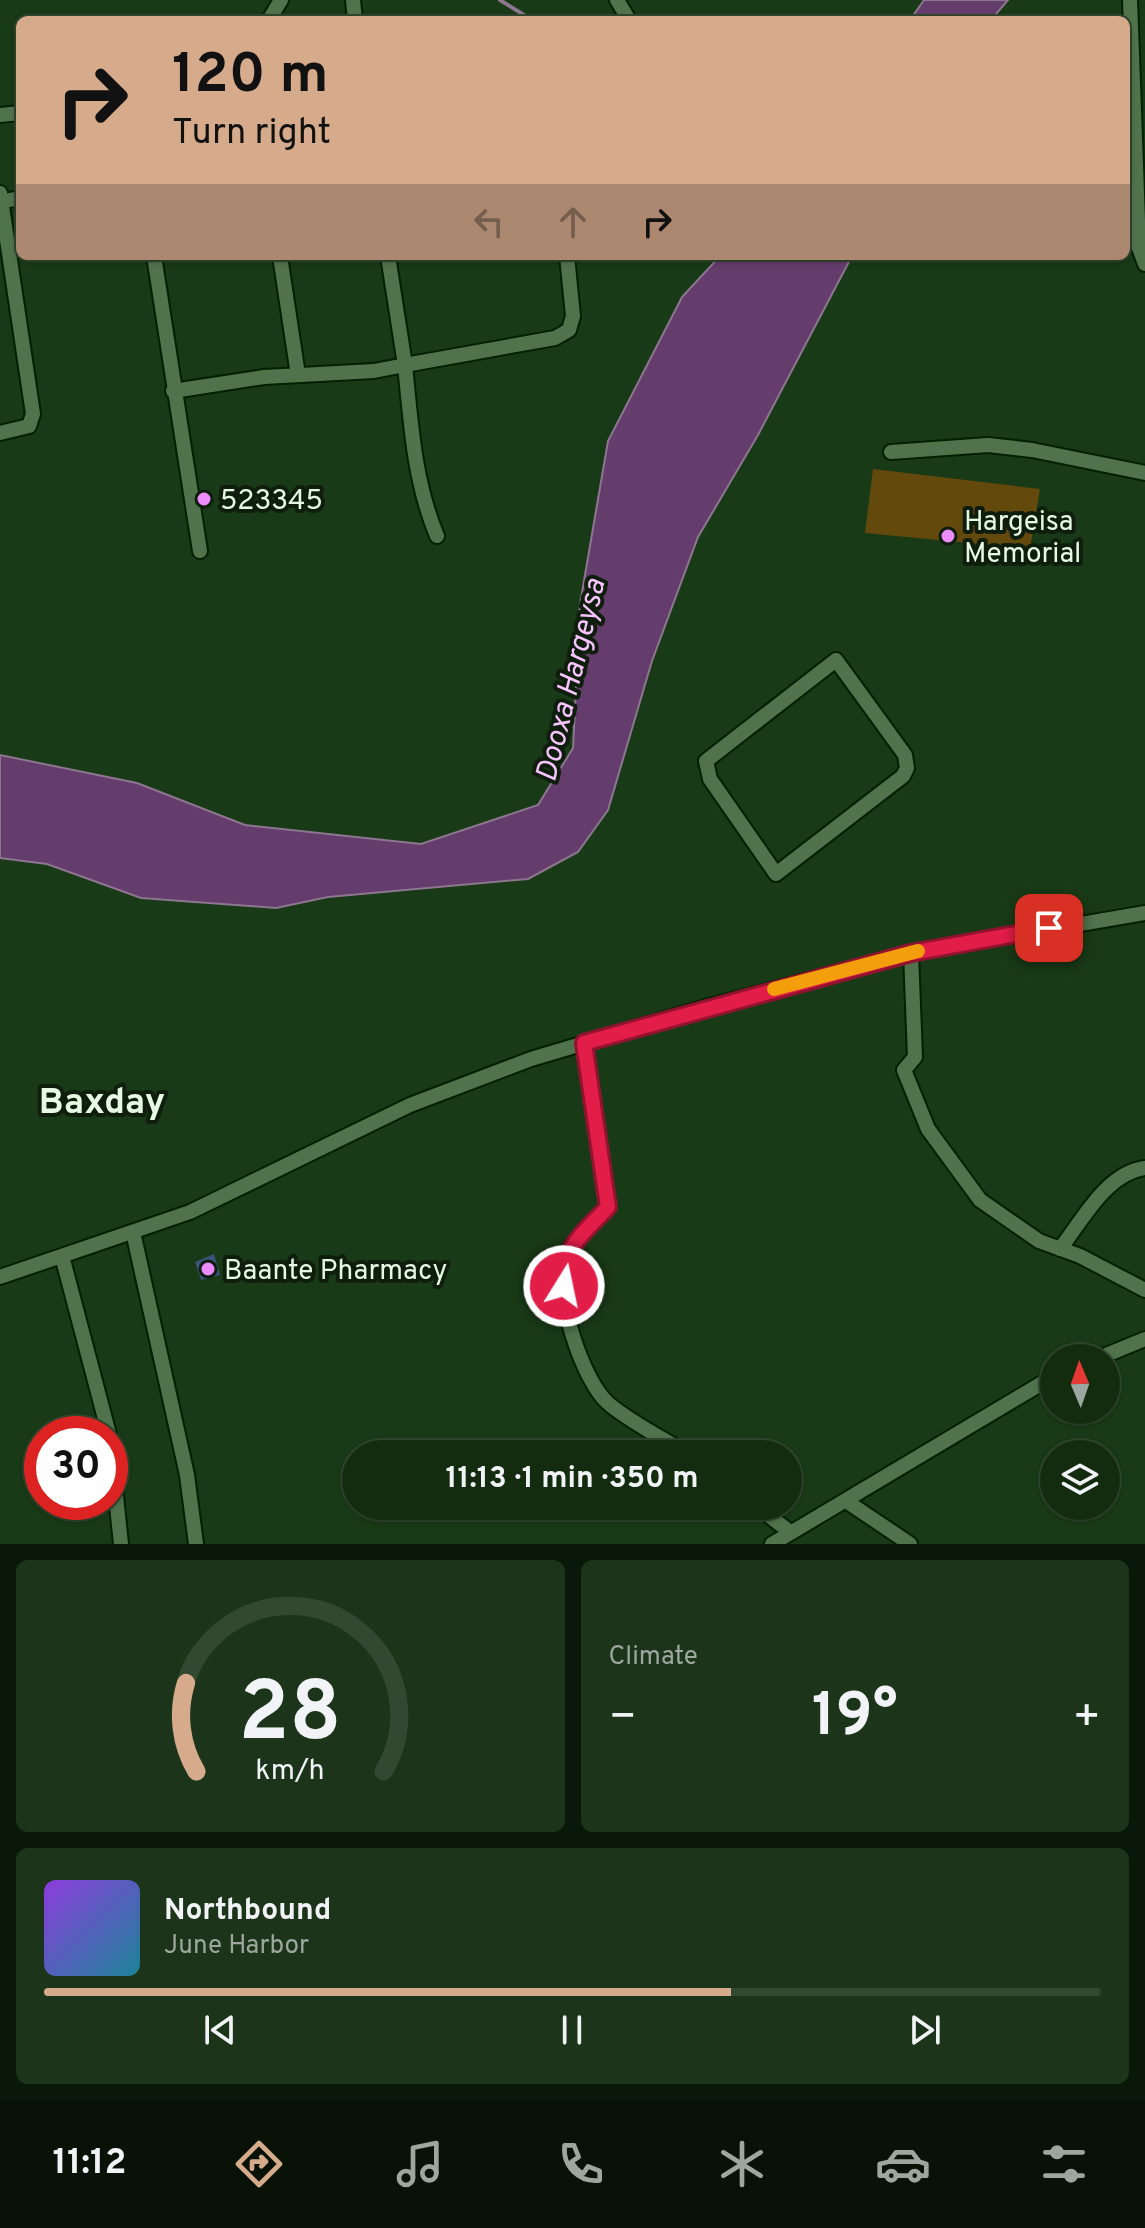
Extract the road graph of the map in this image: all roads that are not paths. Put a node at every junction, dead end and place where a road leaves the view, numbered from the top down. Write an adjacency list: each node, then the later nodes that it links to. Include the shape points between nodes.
1 (1130, 0): 2 (street)
2 (1134, 64): 8 (street, via 1139,248)
3 (0, 199): 12 (street, via 33,414 29,426)
4 (155, 260): 11 (street)
5 (281, 260): 10 (street)
6 (389, 260): 9 (street)
7 (567, 260): 9 (street, via 573,316 569,330 555,338)
8 (1145, 264)
9 (405, 365): 10 (street); 15 (street, via 415,461)
10 (298, 375): 11 (street)
11 (173, 391): 16 (street)
12 (0, 433)
13 (891, 452): 14 (street, via 988,445)
14 (1145, 473)
15 (437, 536)
16 (200, 551)
17 (836, 660): 17 (street, via 905,755 907,768 776,874 710,779 706,761)
18 (1145, 913): 19 (street)
19 (911, 953): 20 (street); 23 (street, via 915,1057 904,1070 928,1129 980,1200)
20 (584, 1043): 22 (street, via 410,1105 190,1212); 31 (street, via 608,1207 577,1237 564,1262 570,1329 584,1370 608,1403)
21 (1145, 1168): 23 (street, via 1130,1170 1106,1189)
22 (133, 1232): 24 (street); 37 (street, via 187,1475)
23 (1060, 1249): 26 (street)
24 (62, 1256): 25 (street); 30 (street)
25 (0, 1277)
26 (1145, 1290)
27 (1145, 1339): 28 (street)
28 (1120, 1349)
29 (1040, 1384): 32 (street)
30 (104, 1416)
31 (666, 1440)
32 (846, 1501): 35 (street); 39 (street)
33 (118, 1520): 36 (street)
34 (774, 1520): 35 (street)
35 (789, 1531): 38 (street)
36 (121, 1544)
37 (196, 1544)
38 (772, 1544)
39 (910, 1544)

